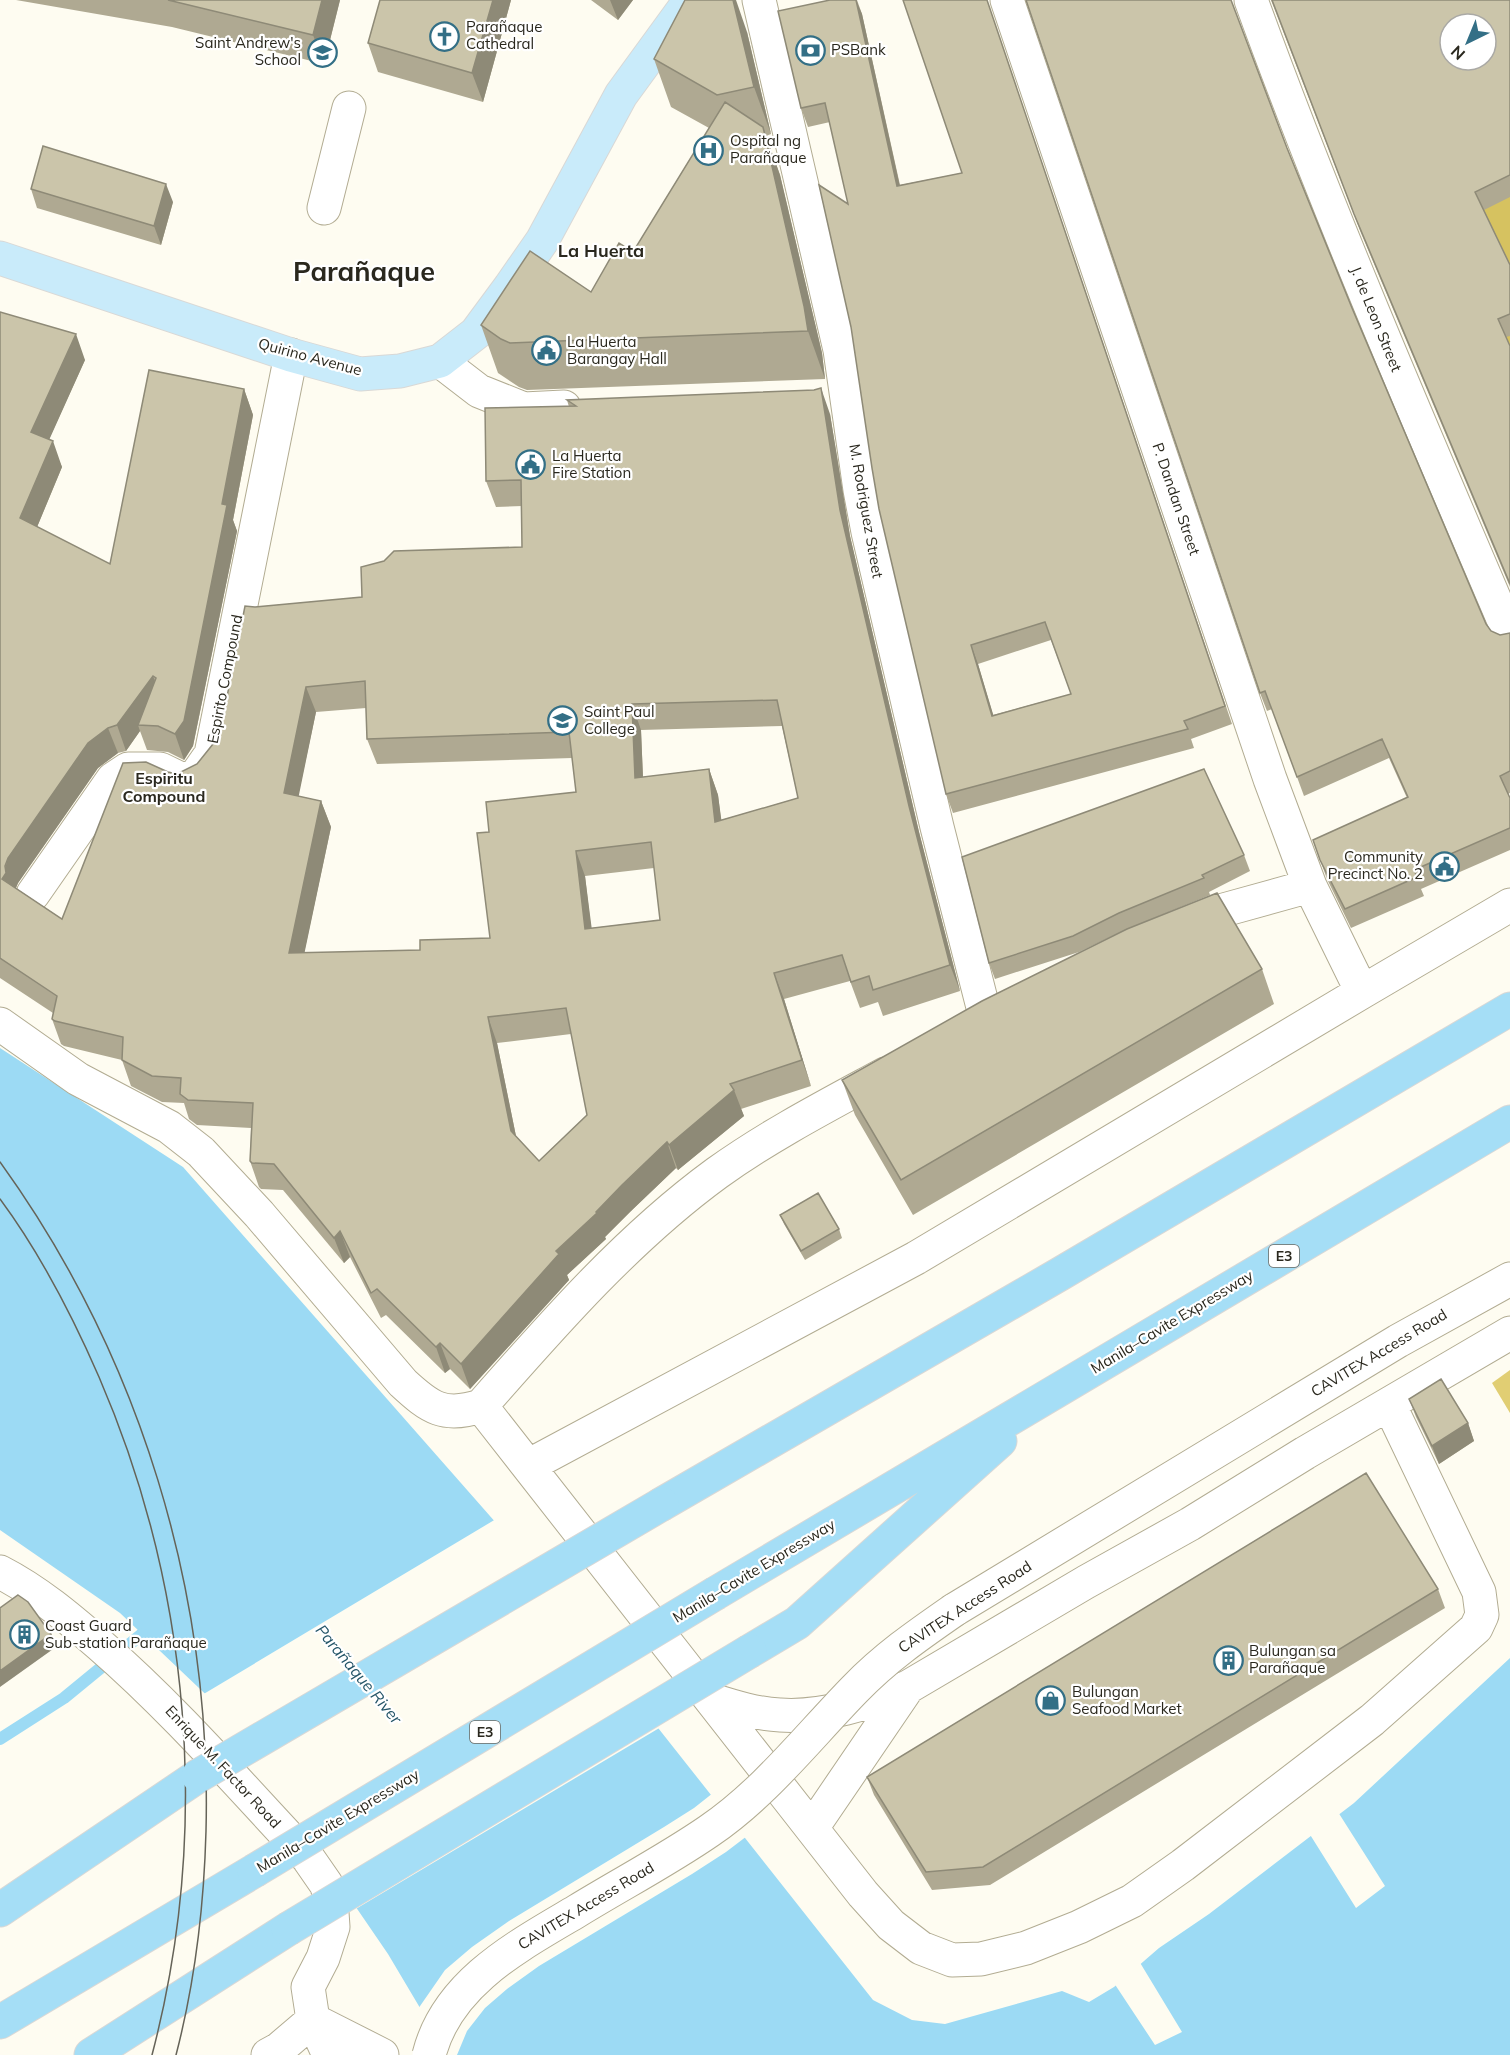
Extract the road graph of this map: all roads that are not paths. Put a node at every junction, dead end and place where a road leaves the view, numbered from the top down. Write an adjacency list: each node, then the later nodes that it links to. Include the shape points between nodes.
1 (695, 0): 9 (main road, Quirino Avenue, via 683,10 621,95 542,241 510,287 476,333)
2 (759, 0): 19 (street, M. Rodriguez Street, via 840,350 868,532)
3 (1007, 0): 12 (street, P. Dandan Street, via 1270,779)
4 (1251, 0): 11 (street, J. de Leon Street, via 1389,351)
5 (349, 108): 6 (street)
6 (324, 208)
7 (0, 258): 8 (main road, Quirino Avenue)
8 (291, 355): 9 (main road, Quirino Avenue, via 360,374 400,371); 13 (street, Espirito Compound, via 211,754 197,774 185,781 160,769 128,769 113,779)
9 (440, 361): 10 (street, via 479,391 524,409)
10 (596, 406)
11 (1510, 635)
12 (1310, 886): 15 (street, via 1220,911); 16 (street, P. Dandan Street)
13 (33, 894)
14 (1510, 905): 16 (street)
15 (1152, 939)
16 (1362, 992): 29 (street, via 916,1258)
17 (1017, 1004): 19 (street)
18 (1510, 1010): 33 (highway, bridge)
19 (986, 1019): 21 (street)
20 (0, 1024): 28 (street, via 78,1079 169,1127 201,1152 422,1400 442,1411 464,1412)
21 (956, 1036)
22 (915, 1057): 28 (street, via 795,1123 717,1173 642,1235 577,1298)
23 (1510, 1122): 26 (highway, Manila–Cavite Expressway / E3)
24 (1510, 1279): 43 (street, CAVITEX Access Road, bridge, via 1398,1341 904,1644 766,1782 710,1830 489,1968 465,1989 445,2016)
25 (1510, 1333): 27 (street)
26 (1057, 1390): 38 (highway, Manila–Cavite Expressway / E3, bridge); 39 (highway, bridge, via 797,1623 288,1929)
27 (1389, 1404): 31 (street); 34 (street, via 1479,1592 1482,1615 1476,1628 1372,1720 1183,1865 1132,1901 1079,1928 1026,1948 981,1959 951,1960 921,1948 891,1925)
28 (481, 1406): 29 (street)
29 (528, 1466): 32 (street)
30 (0, 1572): 37 (street, Enrique M. Factor Road, via 69,1619 139,1679 308,1858 326,1884 333,1927 309,1987)
31 (908, 1688): 32 (street, via 879,1699 781,1716); 34 (street)
32 (712, 1700): 34 (street)
33 (198, 1776): 35 (highway); 36 (highway)
34 (812, 1828)
35 (0, 1890)
36 (0, 1910)
37 (313, 2020): 40 (street); 41 (street, Enrique M. Factor Road); 42 (street)
38 (0, 2022)
39 (91, 2055)
40 (268, 2055)
41 (329, 2055)
42 (382, 2055)
43 (429, 2055)

